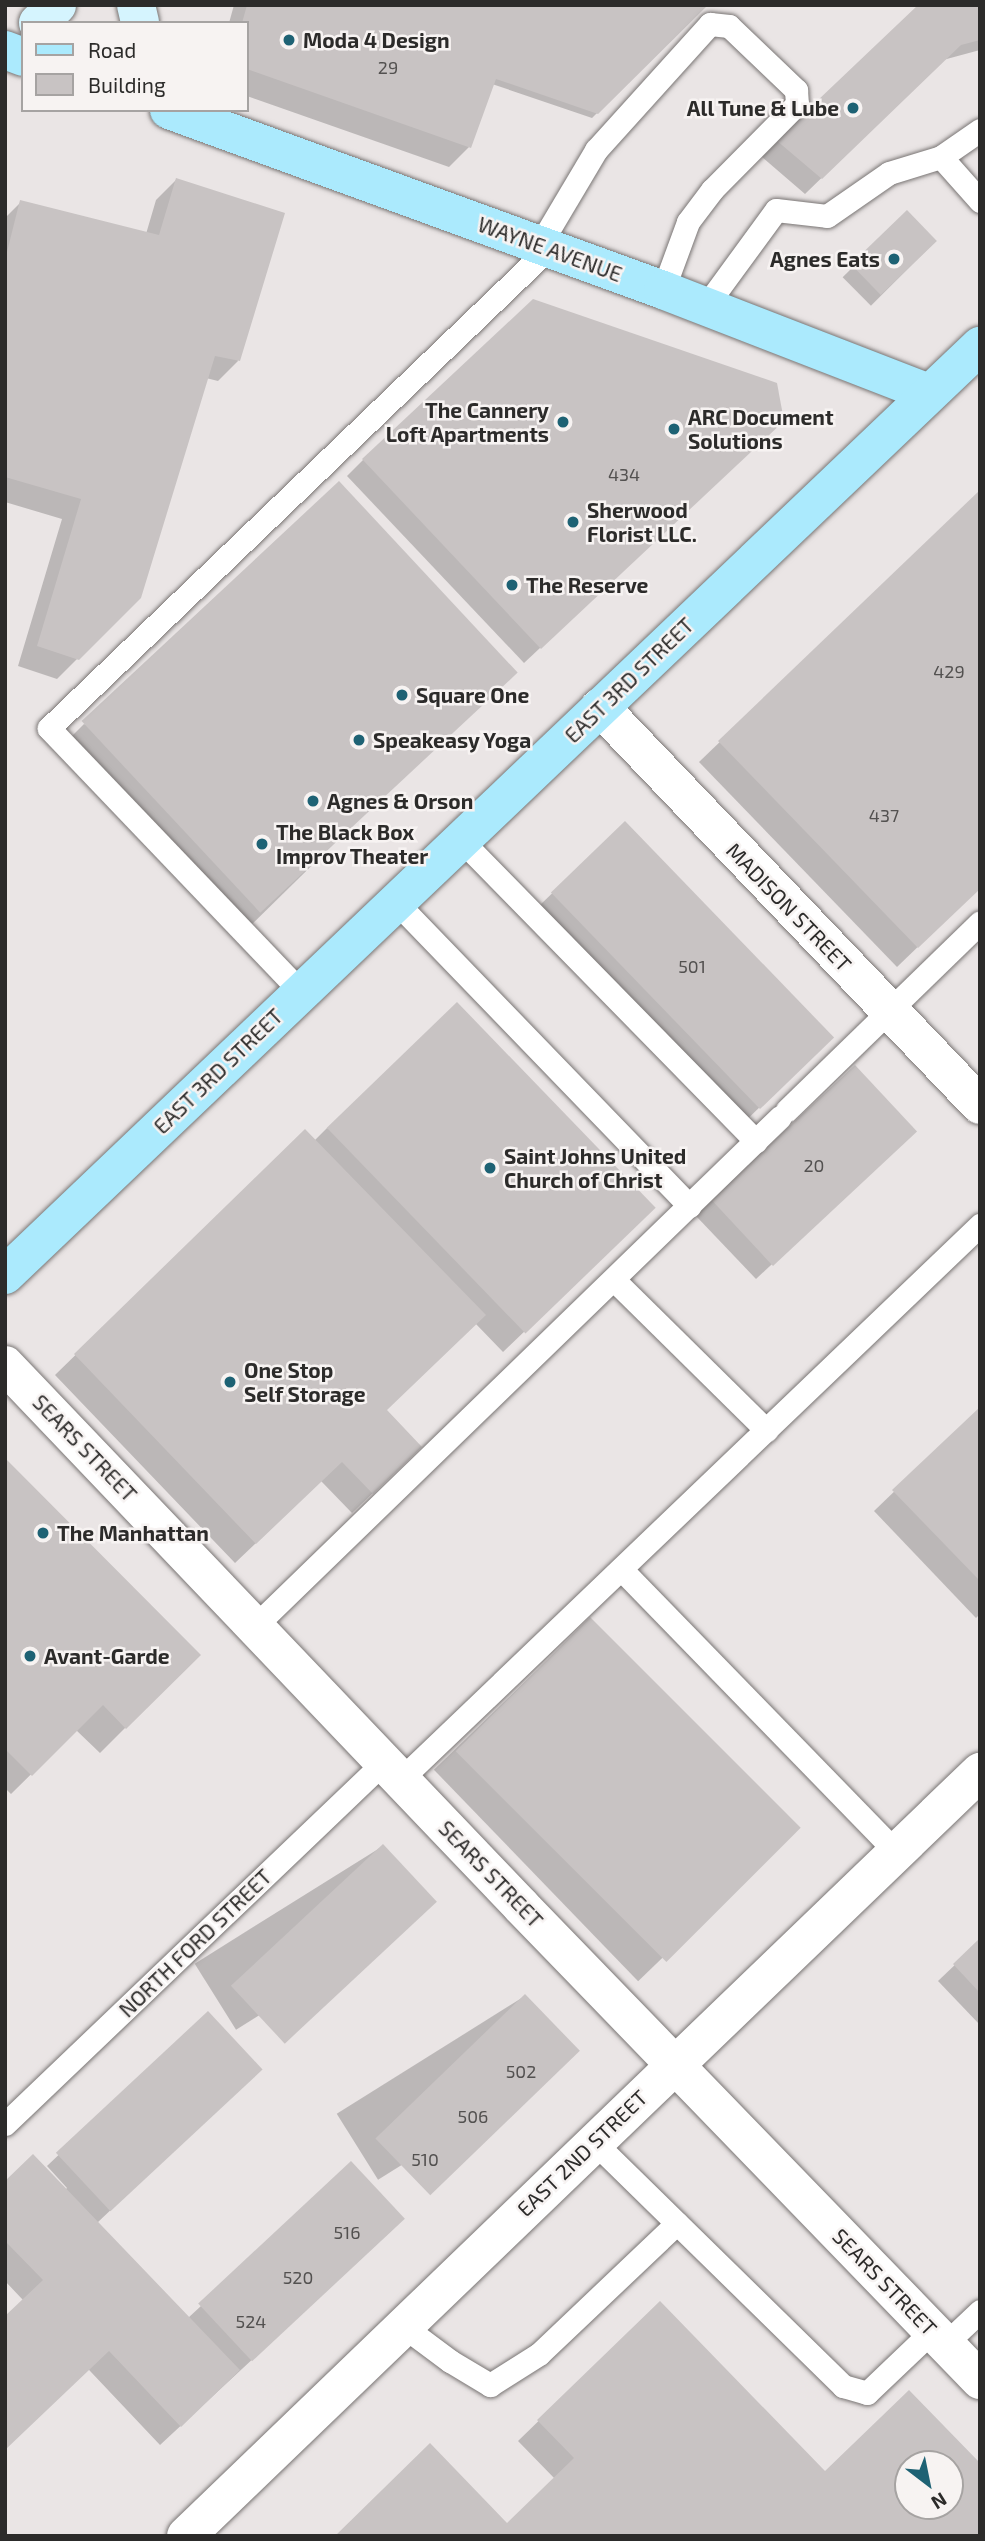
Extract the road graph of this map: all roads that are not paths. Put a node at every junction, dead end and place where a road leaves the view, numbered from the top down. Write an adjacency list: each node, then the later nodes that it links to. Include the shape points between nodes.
1 (57, 5): 2 (main road)
2 (40, 21)
3 (177, 112): 4 (main road, WAYNE AVENUE)
4 (207, 119): 8 (main road, WAYNE AVENUE)
5 (980, 130): 6 (lane)
6 (941, 158): 7 (lane); 10 (lane, via 889,173 827,216 776,210)
7 (980, 201)
8 (544, 247): 9 (main road, WAYNE AVENUE); 9 (lane, via 596,149 710,24 729,26 796,90 797,104 712,190 688,222); 17 (lane, via 49,729)
9 (663, 290): 10 (main road, WAYNE AVENUE)
10 (705, 307): 12 (main road, WAYNE AVENUE)
11 (980, 346): 12 (main road, EAST 3RD STREET)
12 (929, 393): 13 (main road, EAST 3RD STREET)
13 (600, 707): 14 (main road, EAST 3RD STREET); 18 (street, MADISON STREET)
14 (460, 839): 15 (main road, EAST 3RD STREET); 20 (lane)
15 (395, 901): 17 (main road, EAST 3RD STREET); 21 (lane)
16 (980, 922): 18 (lane)
17 (301, 992): 23 (main road, EAST 3RD STREET)
18 (887, 1010): 19 (street, MADISON STREET); 20 (lane)
19 (980, 1105)
20 (756, 1141): 21 (lane)
21 (690, 1206): 24 (lane)
22 (980, 1225): 26 (lane, NORTH FORD STREET)
23 (5, 1275)
24 (614, 1280): 26 (lane); 28 (lane)
25 (5, 1364): 28 (street, SEARS STREET)
26 (766, 1430): 27 (lane, NORTH FORD STREET)
27 (621, 1569): 29 (lane, NORTH FORD STREET); 31 (lane)
28 (255, 1626): 29 (street, SEARS STREET)
29 (392, 1771): 32 (street, SEARS STREET); 33 (lane, NORTH FORD STREET)
30 (980, 1772): 31 (street, EAST 2ND STREET)
31 (897, 1852): 32 (street, EAST 2ND STREET)
32 (674, 2064): 34 (street, EAST 2ND STREET); 38 (street, SEARS STREET)
33 (5, 2124)
34 (594, 2143): 35 (lane); 37 (street, EAST 2ND STREET)
35 (677, 2223): 37 (lane, via 539,2354 490,2385); 38 (lane, via 844,2386 867,2393)
36 (980, 2311): 38 (lane)
37 (403, 2326): 40 (street, EAST 2ND STREET)
38 (938, 2337): 39 (street, SEARS STREET)
39 (980, 2381)
40 (186, 2536)

